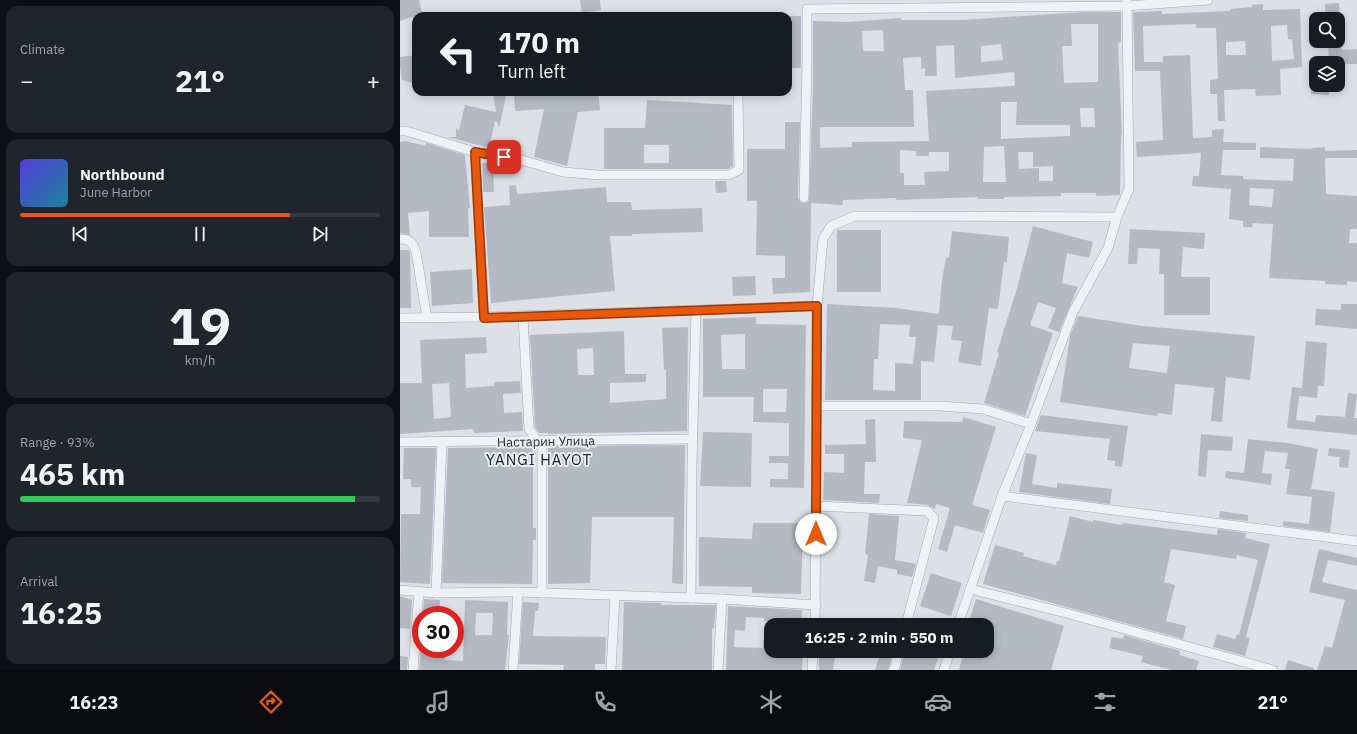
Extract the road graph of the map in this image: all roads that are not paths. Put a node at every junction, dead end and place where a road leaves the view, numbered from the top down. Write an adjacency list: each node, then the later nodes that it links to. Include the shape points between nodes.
1 (1208, 0): 2 (street)
2 (1127, 3): 6 (street, via 807,8); 7 (street, via 1128,189)
3 (738, 96): 5 (street, via 739,170 729,175 599,175 562,172)
4 (400, 131): 5 (street)
5 (475, 152): 14 (street)
6 (804, 198)
7 (1117, 217): 9 (street, via 855,216 831,226 823,239); 16 (street, via 1108,248 1073,312)
8 (400, 239): 13 (street, via 413,243)
9 (817, 306): 10 (street); 15 (street)
10 (696, 310): 11 (street); 17 (street)
11 (523, 316): 14 (street); 20 (street, via 529,429)
12 (400, 318): 13 (street)
13 (427, 318): 14 (street)
14 (484, 318)
15 (817, 406): 16 (street, via 940,406 983,409); 22 (street)
16 (1031, 424): 21 (street)
17 (692, 439): 20 (street, Настарин Улица); 31 (street)
18 (400, 442): 19 (street, Настарин Улица)
19 (442, 442): 20 (street, Настарин Улица); 28 (street)
20 (540, 442): 29 (street)
21 (1002, 496): 23 (street); 24 (street)
22 (816, 506): 33 (street); 35 (street, via 927,511 934,518)
23 (1357, 541)
24 (970, 589): 36 (street); 47 (street, via 1066,612)
25 (400, 590): 26 (street)
26 (419, 591): 28 (street); 40 (street)
27 (518, 592): 28 (street); 29 (street); 41 (street)
28 (436, 593)
29 (542, 593): 30 (street)
30 (615, 596): 31 (street); 42 (street)
31 (691, 598): 32 (street)
32 (722, 599): 33 (street); 43 (street)
33 (816, 605): 34 (street)
34 (815, 618)
35 (908, 618)
36 (960, 618)
37 (813, 658): 44 (street)
38 (897, 658): 45 (street)
39 (948, 658): 46 (street)
40 (413, 670)
41 (513, 670)
42 (611, 670)
43 (718, 670)
44 (812, 670)
45 (894, 670)
46 (944, 670)
47 (1274, 670)

